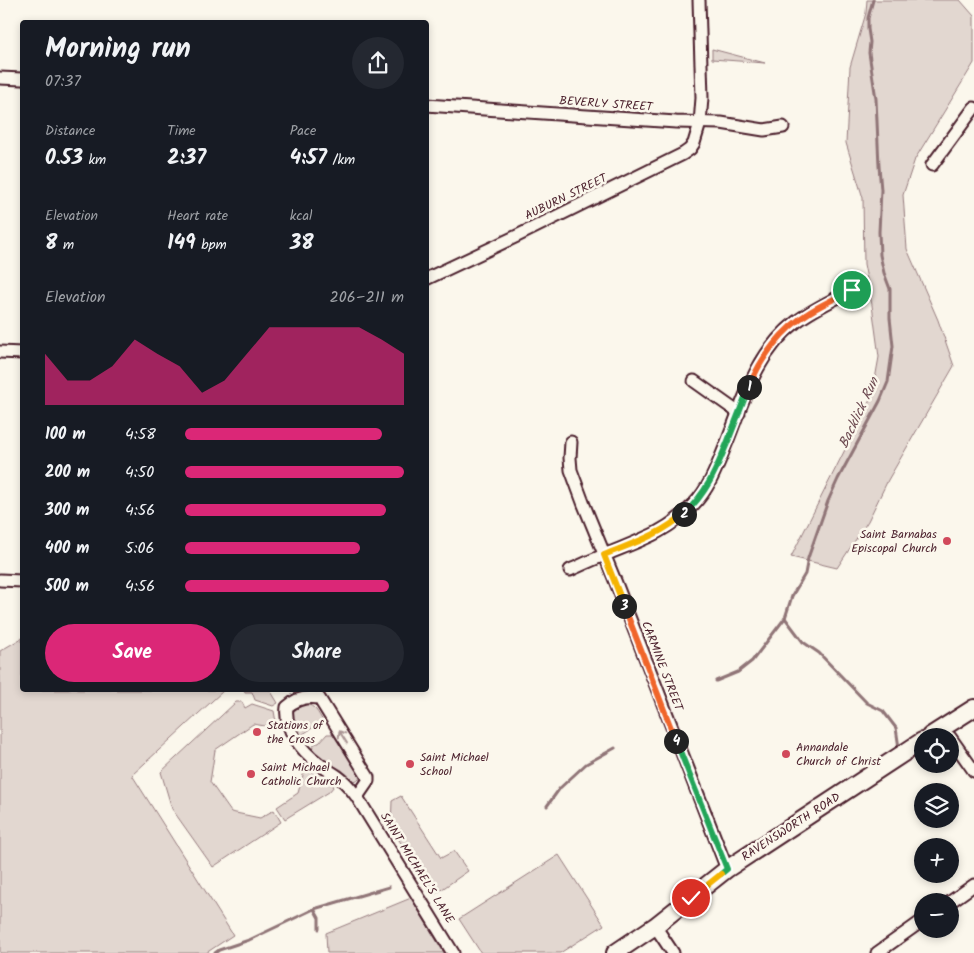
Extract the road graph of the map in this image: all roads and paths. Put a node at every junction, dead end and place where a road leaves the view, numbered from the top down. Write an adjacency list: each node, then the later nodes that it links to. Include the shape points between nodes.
1 (700, 0): 6 (street, AUBURN STREET)
2 (0, 78): 3 (street)
3 (20, 79)
4 (429, 105): 6 (street, BEVERLY STREET)
5 (974, 108): 8 (street)
6 (700, 123): 7 (street, BEVERLY STREET, via 721,122 764,130); 9 (street, AUBURN STREET, via 694,143 683,154)
7 (783, 127)
8 (932, 164)
9 (429, 278)
10 (852, 290): 14 (street, via 809,312 781,336 758,367)
11 (0, 352): 12 (street)
12 (20, 352)
13 (694, 381): 14 (street)
14 (739, 413): 16 (street, via 715,473 695,504 654,535)
15 (571, 442): 16 (street, CARMINE STREET, via 571,470)
16 (604, 555): 17 (street); 26 (street, CARMINE STREET)
17 (570, 570)
18 (0, 580): 19 (street)
19 (20, 582)
20 (974, 708): 21 (main road)
21 (950, 728)
22 (914, 746): 26 (main road, RAVENSWORTH ROAD)
23 (959, 753): 24 (street)
24 (974, 771)
25 (357, 797): 25 (street, SAINT MICHAEL'S LANE, one-way to 25, via 368,777 319,698 307,697 291,703 287,706 286,716 298,743); 31 (street, SAINT MICHAEL'S LANE)
26 (727, 869): 29 (main road, RAVENSWORTH ROAD)
27 (974, 886): 28 (street)
28 (959, 896)
29 (655, 926): 32 (main road, RAVENSWORTH ROAD); 33 (street)
30 (914, 927): 34 (street)
31 (454, 953)
32 (615, 953)
33 (674, 953)
34 (877, 953)

